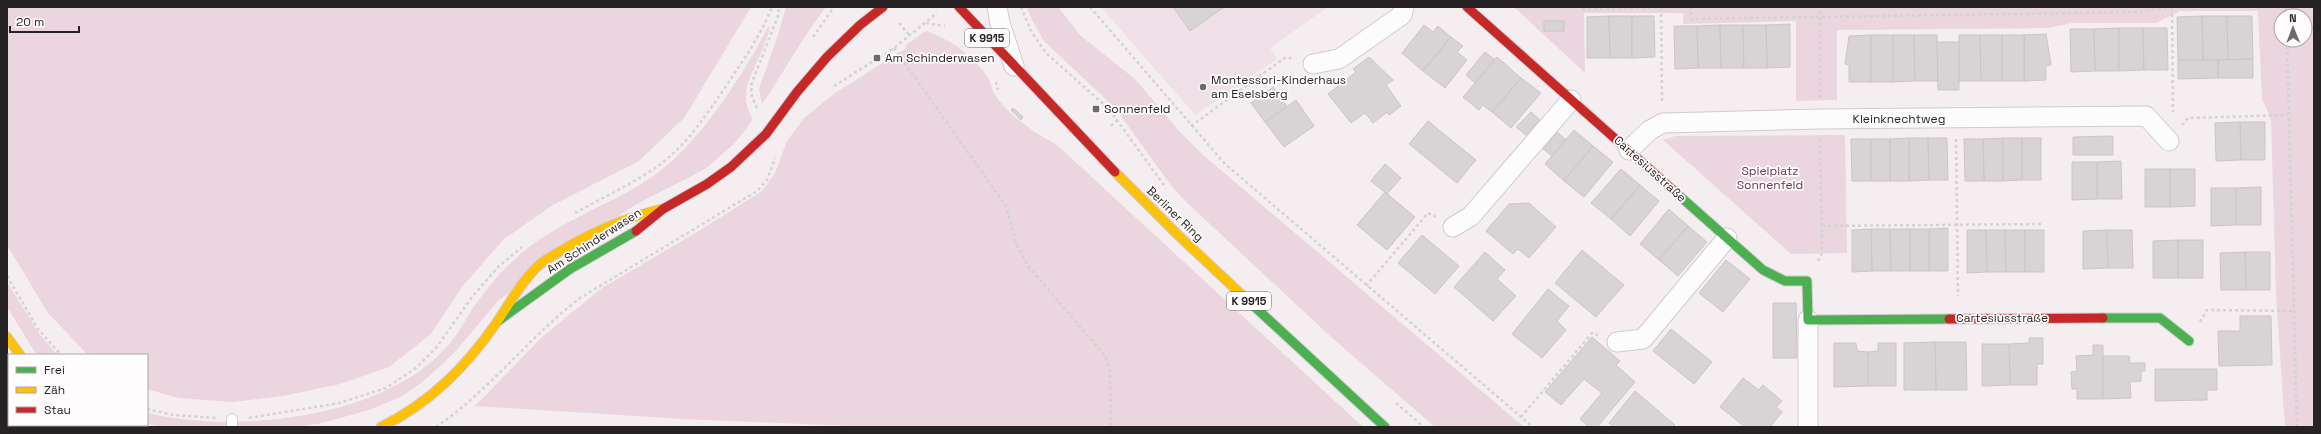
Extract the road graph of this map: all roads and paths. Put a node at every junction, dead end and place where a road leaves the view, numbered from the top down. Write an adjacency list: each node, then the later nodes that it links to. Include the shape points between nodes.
1 (772, 7): 37 (path, via 749,52 702,123 680,148 656,168)
2 (779, 7): 26 (path, via 752,85 755,106)
3 (834, 7): 18 (path)
4 (865, 7): 17 (street)
5 (883, 7): 17 (street, Am Schinderwasen)
6 (959, 7): 22 (street, Berliner Ring / K 9915)
7 (997, 7): 22 (street)
8 (1021, 7): 28 (path, via 1032,33 1046,53)
9 (1090, 7): 32 (path)
10 (1404, 7): 21 (street, via 1402,15 1339,59)
11 (1467, 7): 25 (street, Cartesiusstraße)
12 (1820, 7): 16 (path)
13 (2173, 7): 16 (path, via 2137,12); 24 (path)
14 (1661, 8): 15 (path); 16 (path, via 1690,7 1691,19); 23 (path)
15 (1582, 9)
16 (1820, 18): 29 (path)
17 (860, 25): 36 (street, Am Schinderwasen, via 797,92 766,134 731,167)
18 (811, 41)
19 (894, 48): 61 (path, via 1006,206 1017,245 1028,266 1105,356 1110,371)
20 (2287, 48): 27 (path)
21 (1313, 64): 32 (path, via 1286,57)
22 (1015, 69): 62 (street, Berliner Ring / K 9915, via 1178,235)
23 (1661, 77)
24 (2172, 86)
25 (1571, 100): 34 (street, Cartesiusstraße); 41 (street, via 1471,216)
26 (761, 111)
27 (2288, 115): 33 (path, via 2188,118); 47 (path)
28 (1118, 119): 31 (path); 35 (path)
29 (1820, 119): 30 (street, Kleinknechtweg); 34 (street, Kleinknechtweg, via 1663,123 1650,130); 40 (path)
30 (1956, 119): 33 (street, Kleinknechtweg, via 2146,116); 39 (path)
31 (1111, 126)
32 (1191, 126): 46 (path, via 1225,164)
33 (2169, 141)
34 (1629, 150): 42 (street, Cartesiusstraße)
35 (1167, 189)
36 (663, 209): 50 (street, Am Schinderwasen, via 641,228 570,269); 50 (street, Am Schinderwasen, via 634,214 611,223 573,242 538,265 515,292)
37 (572, 215)
38 (2042, 224): 39 (path)
39 (1958, 225): 40 (path); 48 (path)
40 (1822, 226): 44 (path)
41 (1453, 227): 46 (path, via 1428,213)
42 (1727, 238): 49 (street, Cartesiusstraße, via 1763,270 1785,281 1807,281); 53 (street, via 1643,339)
43 (525, 244): 59 (path, via 498,267 472,297 436,348 416,368 386,388 339,403)
44 (1822, 253)
45 (7, 276): 55 (path, via 38,329)
46 (1366, 286): 58 (path)
47 (2295, 311): 52 (path, via 2207,310); 66 (path)
48 (1958, 318): 49 (street, Cartesiusstraße); 52 (street, Cartesiusstraße, via 2160,318)
49 (1808, 320): 65 (street, Cartesiusstraße)
50 (498, 321): 60 (street, Am Schinderwasen, via 454,376 432,398 402,418)
51 (7, 337): 54 (street)
52 (2189, 341)
53 (1617, 342): 58 (path, via 1592,332)
54 (19, 354)
55 (60, 354)
56 (1394, 402): 63 (path)
57 (148, 409): 59 (path, via 173,416)
58 (1520, 417): 64 (path)
59 (232, 423)
60 (380, 427)
61 (1111, 427)
62 (1385, 427)
63 (1424, 427)
64 (1533, 427)
65 (1808, 427)
66 (2298, 427)

